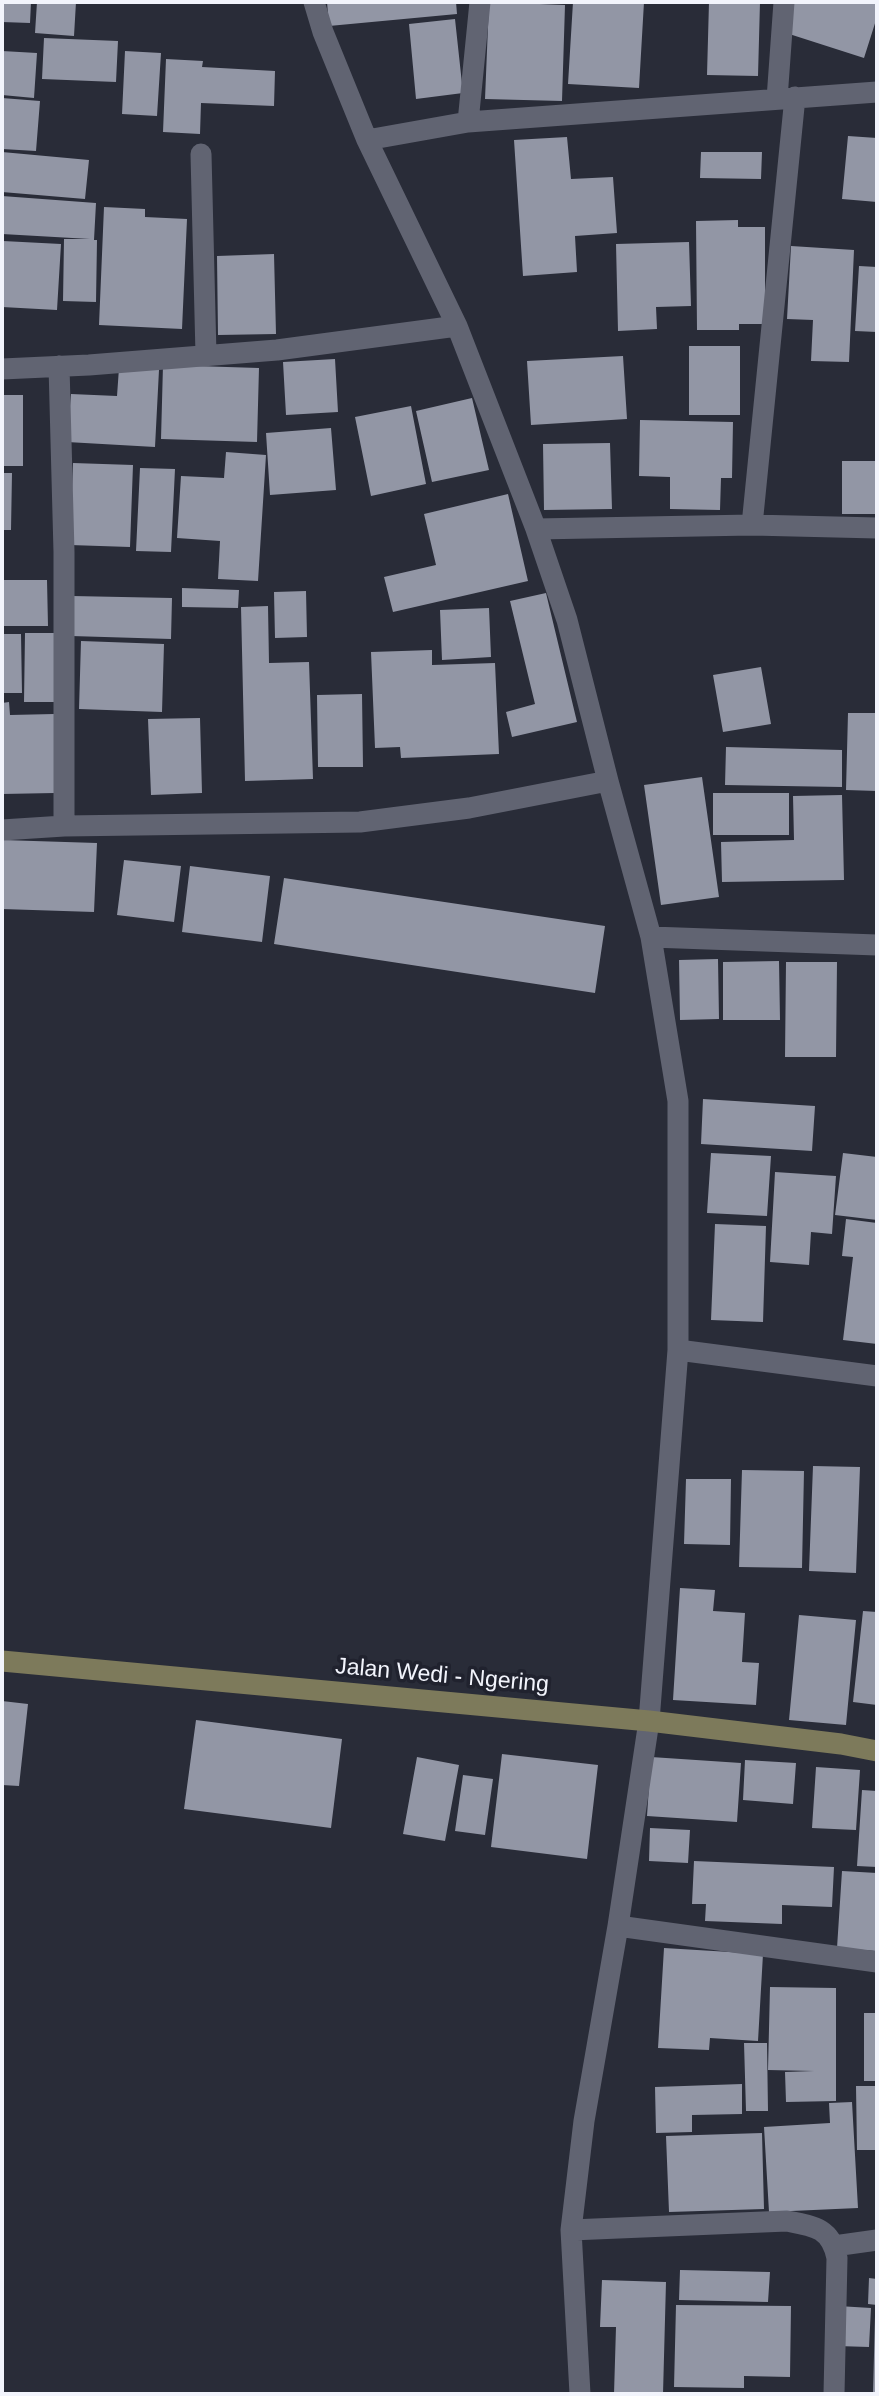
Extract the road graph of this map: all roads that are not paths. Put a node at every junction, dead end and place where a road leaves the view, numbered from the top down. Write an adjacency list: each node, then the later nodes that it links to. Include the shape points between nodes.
1 (314, 2): 7 (street)
2 (480, 2): 6 (street)
3 (784, 2): 5 (street)
4 (877, 92): 5 (street)
5 (786, 98): 6 (street); 13 (street)
6 (468, 122): 7 (street)
7 (367, 140): 9 (street)
8 (201, 154): 10 (street)
9 (457, 326): 10 (street); 15 (street)
10 (205, 355): 11 (street)
11 (59, 366): 12 (street); 17 (street)
12 (2, 369)
13 (752, 525): 14 (street); 15 (street)
14 (877, 528)
15 (536, 529): 16 (street, via 567,620)
16 (608, 781): 17 (street, via 469,808 360,822); 19 (street)
17 (64, 827): 18 (street)
18 (2, 830)
19 (651, 937): 20 (street); 21 (street, via 678,1101)
20 (877, 945)
21 (678, 1350): 22 (street); 24 (street)
22 (877, 1376)
23 (2, 1661): 24 (main road, Jalan Wedi - Ngering)
24 (649, 1721): 25 (main road, Jalan Wedi - Ngering); 26 (street)
25 (877, 1751)
26 (618, 1926): 27 (street); 28 (street)
27 (877, 1962)
28 (570, 2230): 30 (street, via 787,2221 815,2226); 31 (street)
29 (877, 2240): 30 (street)
30 (834, 2246): 32 (street)
31 (580, 2394)
32 (834, 2394)

